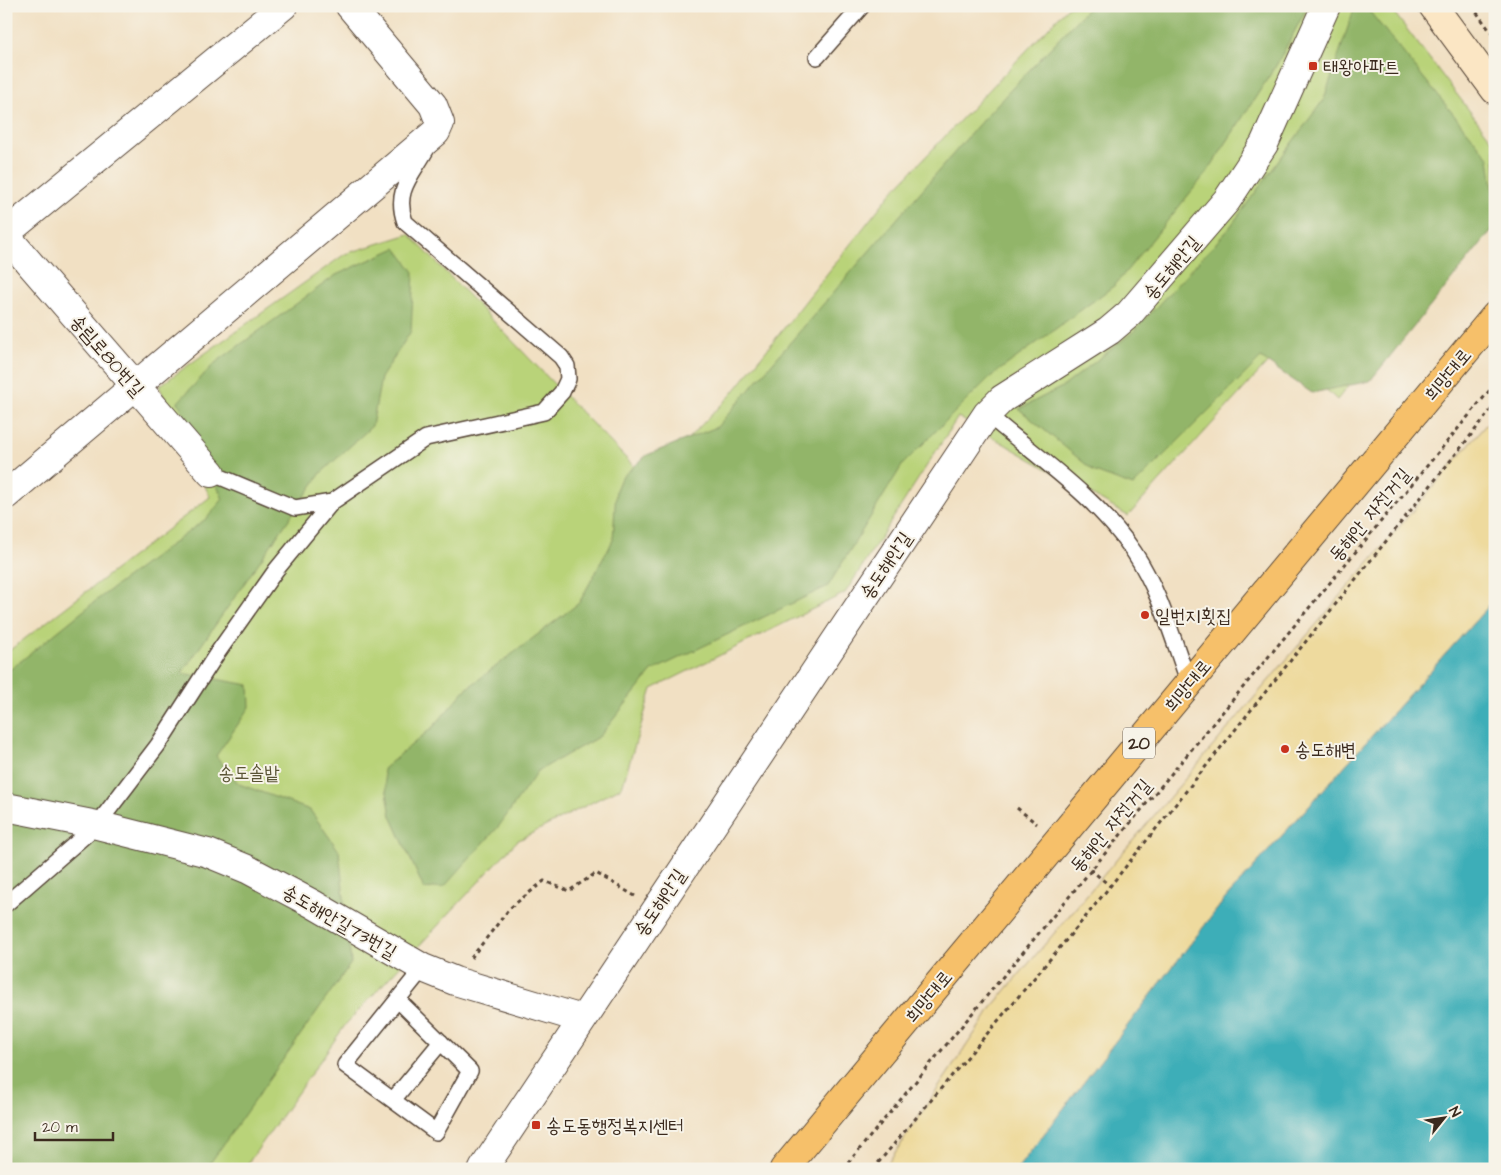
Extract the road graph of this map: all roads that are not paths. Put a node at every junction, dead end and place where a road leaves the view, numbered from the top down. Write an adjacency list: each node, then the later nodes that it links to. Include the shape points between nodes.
1 (283, 6): 9 (street)
2 (350, 6): 8 (street, via 433,105 440,123)
3 (862, 6): 6 (lane)
4 (1326, 6): 12 (street, 송도해안길, via 1264,144 1226,200 1129,314 1109,331 1002,398)
5 (1433, 6): 7 (street)
6 (817, 57)
7 (1495, 90)
8 (436, 132): 11 (street); 15 (lane, via 401,194 400,208 405,222 562,357 568,366 568,379 562,392 544,412 426,438)
9 (6, 234): 11 (street, 송림로80번길)
10 (1495, 316): 16 (main road, 희망대로 / 20)
11 (136, 386): 13 (street, 송림로80번길); 14 (street)
12 (987, 414): 16 (lane, via 1098,508 1118,531 1150,579); 22 (street, 송도해안길)
13 (211, 473): 15 (lane, via 295,508)
14 (6, 495)
15 (332, 502): 18 (lane, via 271,578 158,745)
16 (1189, 683): 26 (main road, 희망대로 / 20)
17 (6, 807): 18 (street, 송도해안길73번길)
18 (97, 824): 19 (lane); 20 (street, 송도해안길73번길, via 208,852 247,869)
19 (6, 904)
20 (423, 968): 21 (lane); 22 (street, 송도해안길73번길, via 455,981)
21 (398, 1000): 23 (lane); 24 (lane, via 345,1065)
22 (582, 1019): 25 (street, 송도해안길)
23 (441, 1042): 24 (lane); 24 (lane, via 470,1071 436,1132)
24 (393, 1100)
25 (483, 1169)
26 (784, 1169)

